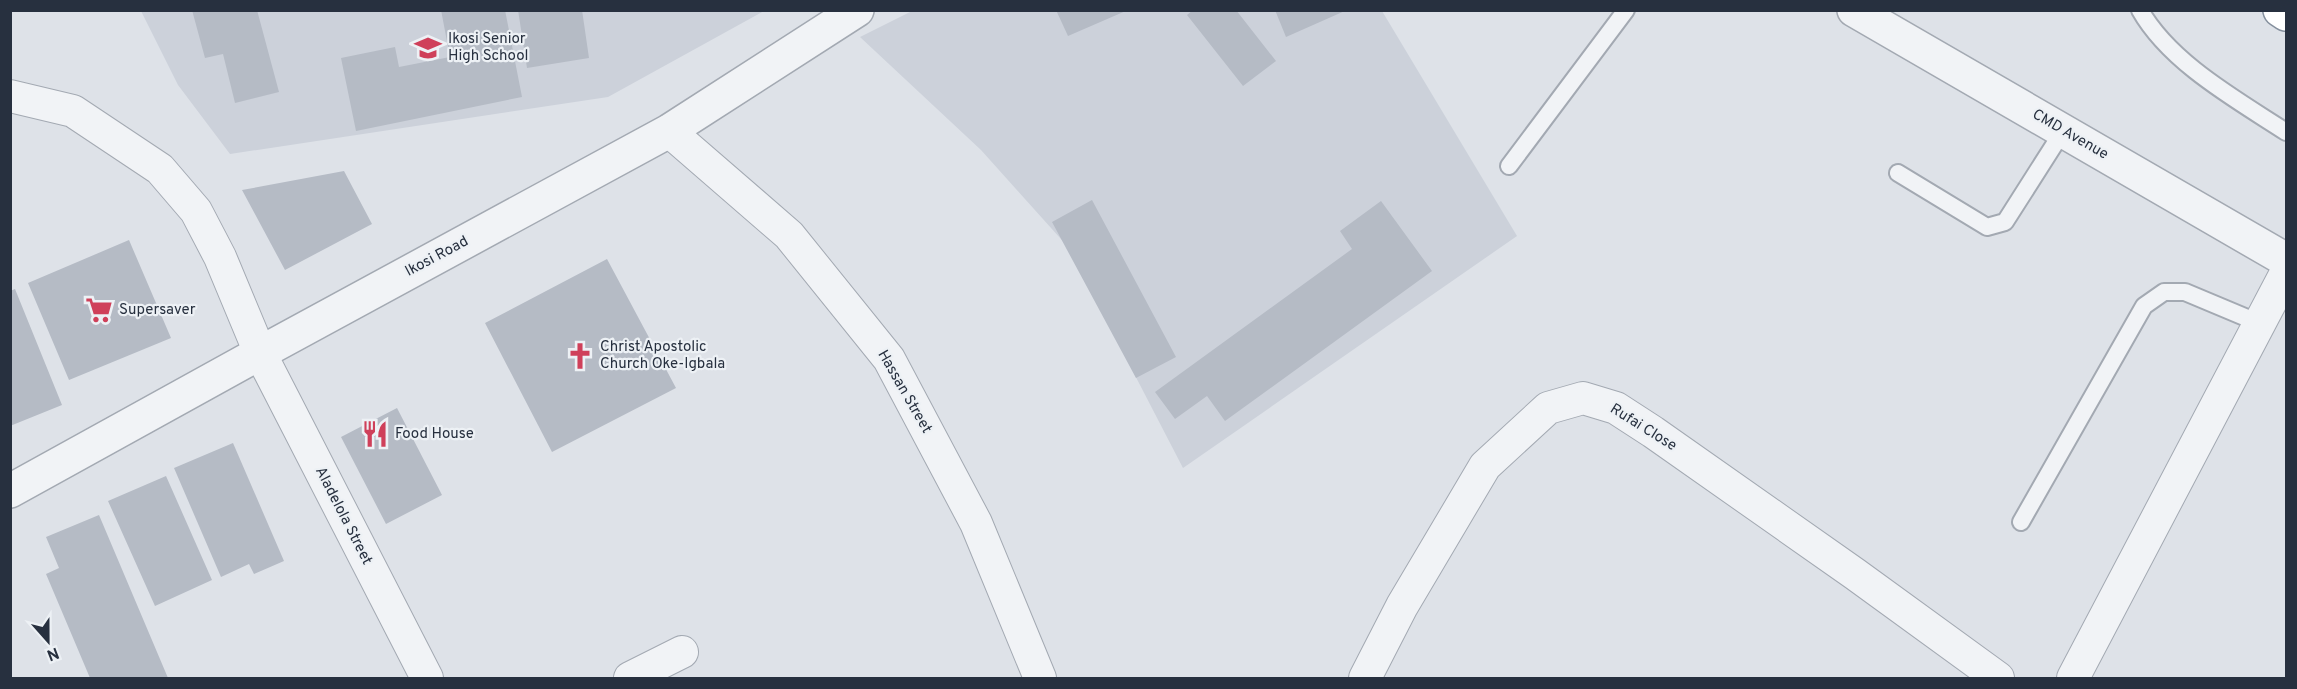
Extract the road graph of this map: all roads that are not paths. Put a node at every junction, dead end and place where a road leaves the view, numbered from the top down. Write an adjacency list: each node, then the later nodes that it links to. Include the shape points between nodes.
1 (856, 10): 8 (street, Ikosi Road)
2 (1626, 10): 11 (lane)
3 (1854, 10): 9 (street, CMD Avenue)
4 (2140, 10): 10 (lane, via 2181,59 2214,86)
5 (2280, 10): 6 (highway)
6 (2286, 14)
7 (10, 96): 16 (street, Aladelola Street, via 73,111 160,169 196,211)
8 (669, 131): 16 (street, Ikosi Road); 22 (street, Hassan Street, via 789,235 889,359 976,523)
9 (2063, 131): 12 (lane, via 2005,222 1987,227); 13 (street, CMD Avenue)
10 (2286, 132)
11 (1509, 166)
12 (1898, 173)
13 (2286, 260)
14 (2286, 273): 15 (street)
15 (2259, 323): 18 (lane, via 2185,292 2164,292 2144,306); 25 (street)
16 (260, 353): 17 (street, Ikosi Road); 20 (street, Aladelola Street)
17 (10, 491)
18 (2021, 522)
19 (682, 652): 21 (street)
20 (427, 678)
21 (630, 678)
22 (1040, 678)
23 (1365, 678): 24 (street, Rufai Close, via 1402,606 1485,466 1548,408 1582,398 1616,408 1653,432)
24 (1998, 678)
25 (2073, 678)

